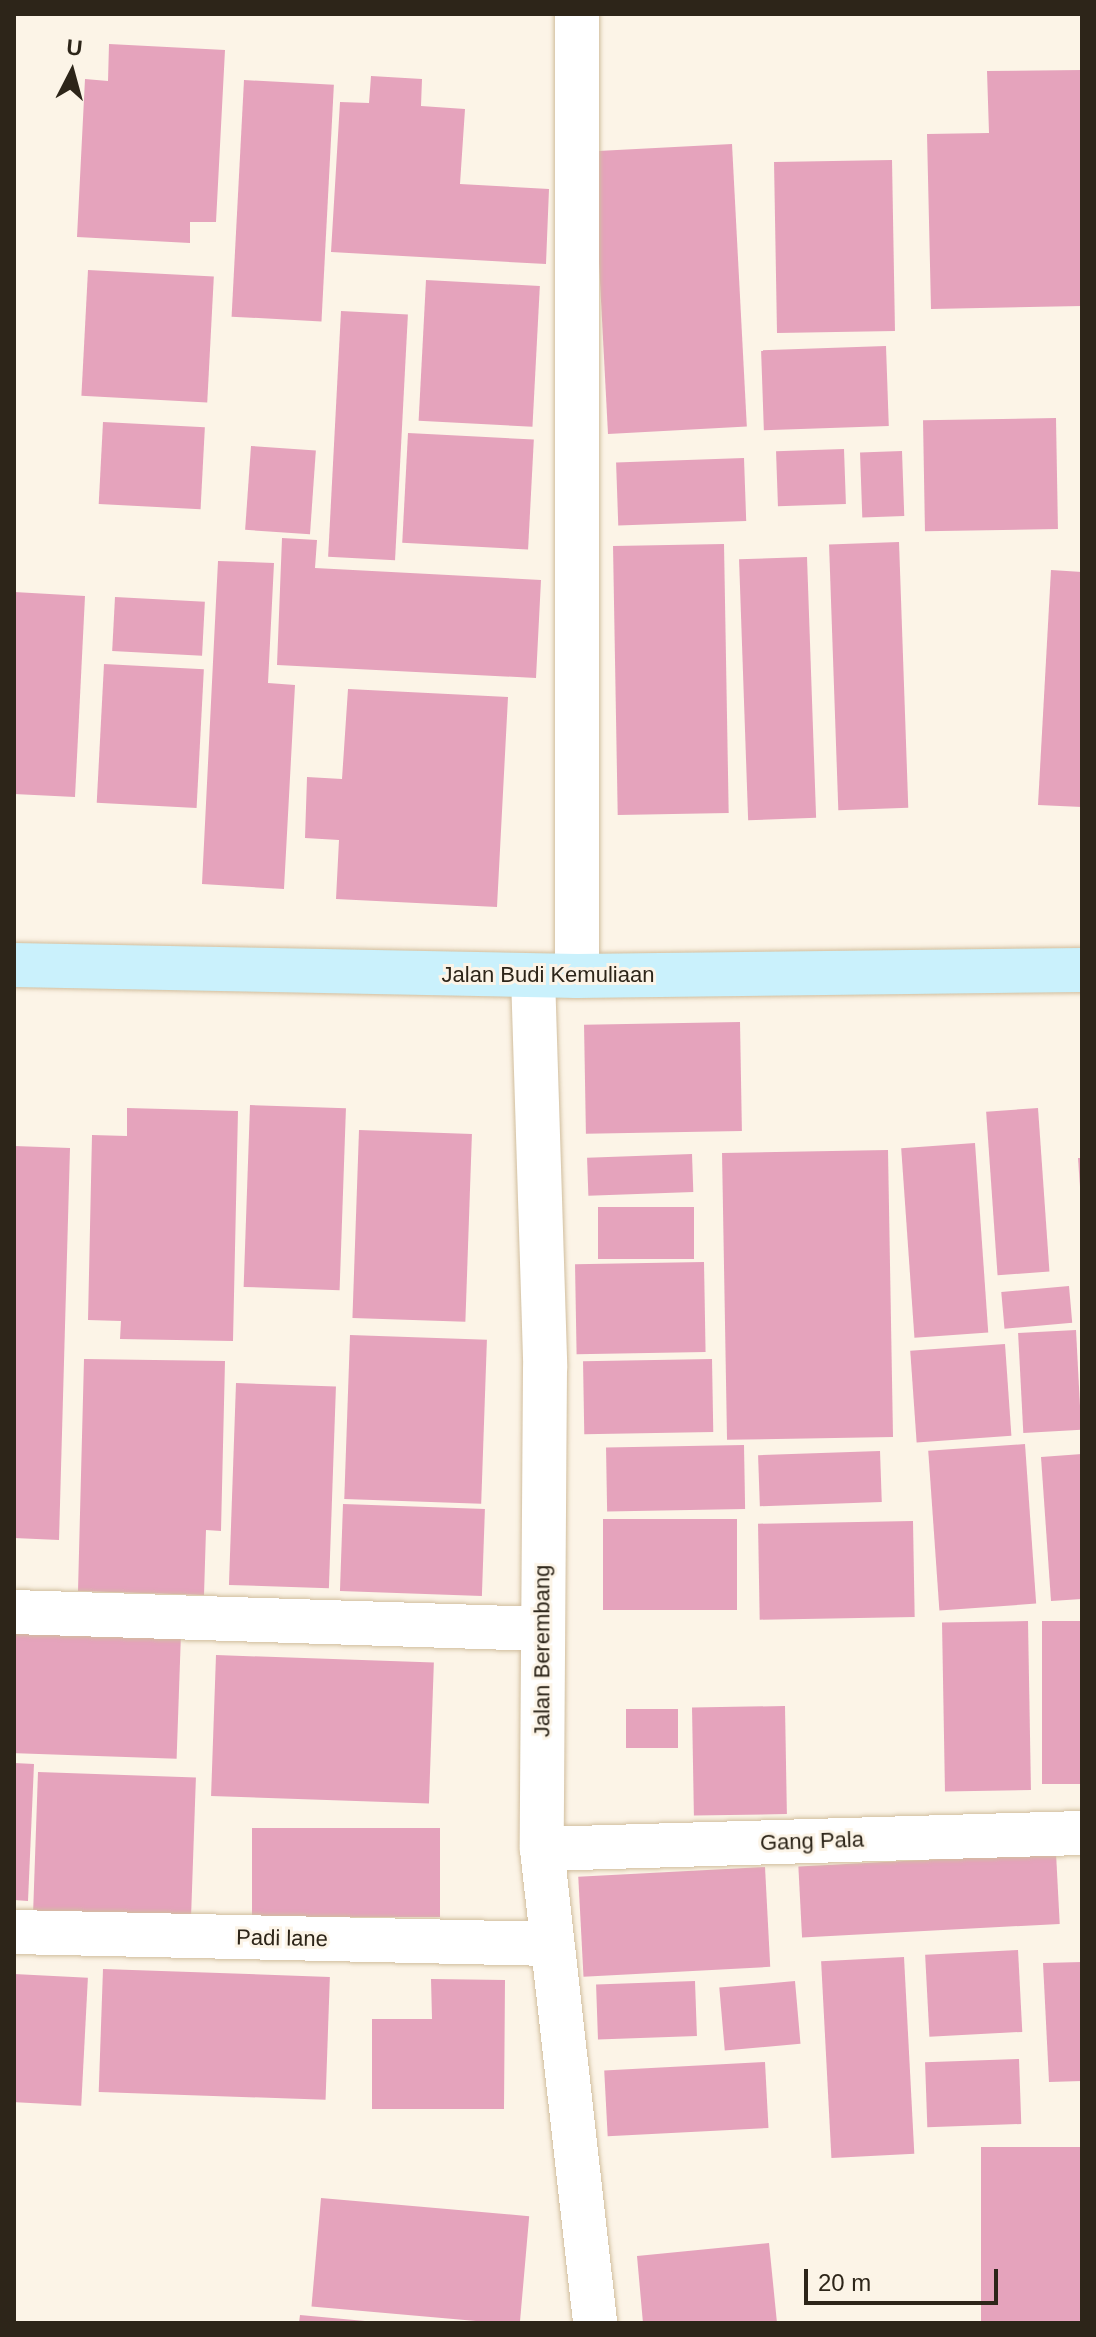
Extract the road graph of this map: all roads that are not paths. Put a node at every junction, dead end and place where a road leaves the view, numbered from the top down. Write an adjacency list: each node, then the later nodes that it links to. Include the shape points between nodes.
1 (577, 14): 5 (street)
2 (14, 965): 4 (street, Jalan Budi Kemuliaan)
3 (1082, 970): 5 (street, Jalan Budi Kemuliaan)
4 (533, 976): 5 (street, Jalan Budi Kemuliaan); 7 (street, Jalan Berembang, via 545,1368)
5 (577, 976)
6 (14, 1612): 7 (street)
7 (542, 1629): 9 (street, Jalan Berembang)
8 (1082, 1833): 9 (street, Gang Pala)
9 (542, 1849): 11 (street, Jalan Berembang)
10 (14, 1932): 11 (street, Padi lane)
11 (551, 1944): 12 (street, Jalan Berembang)
12 (595, 2323)

